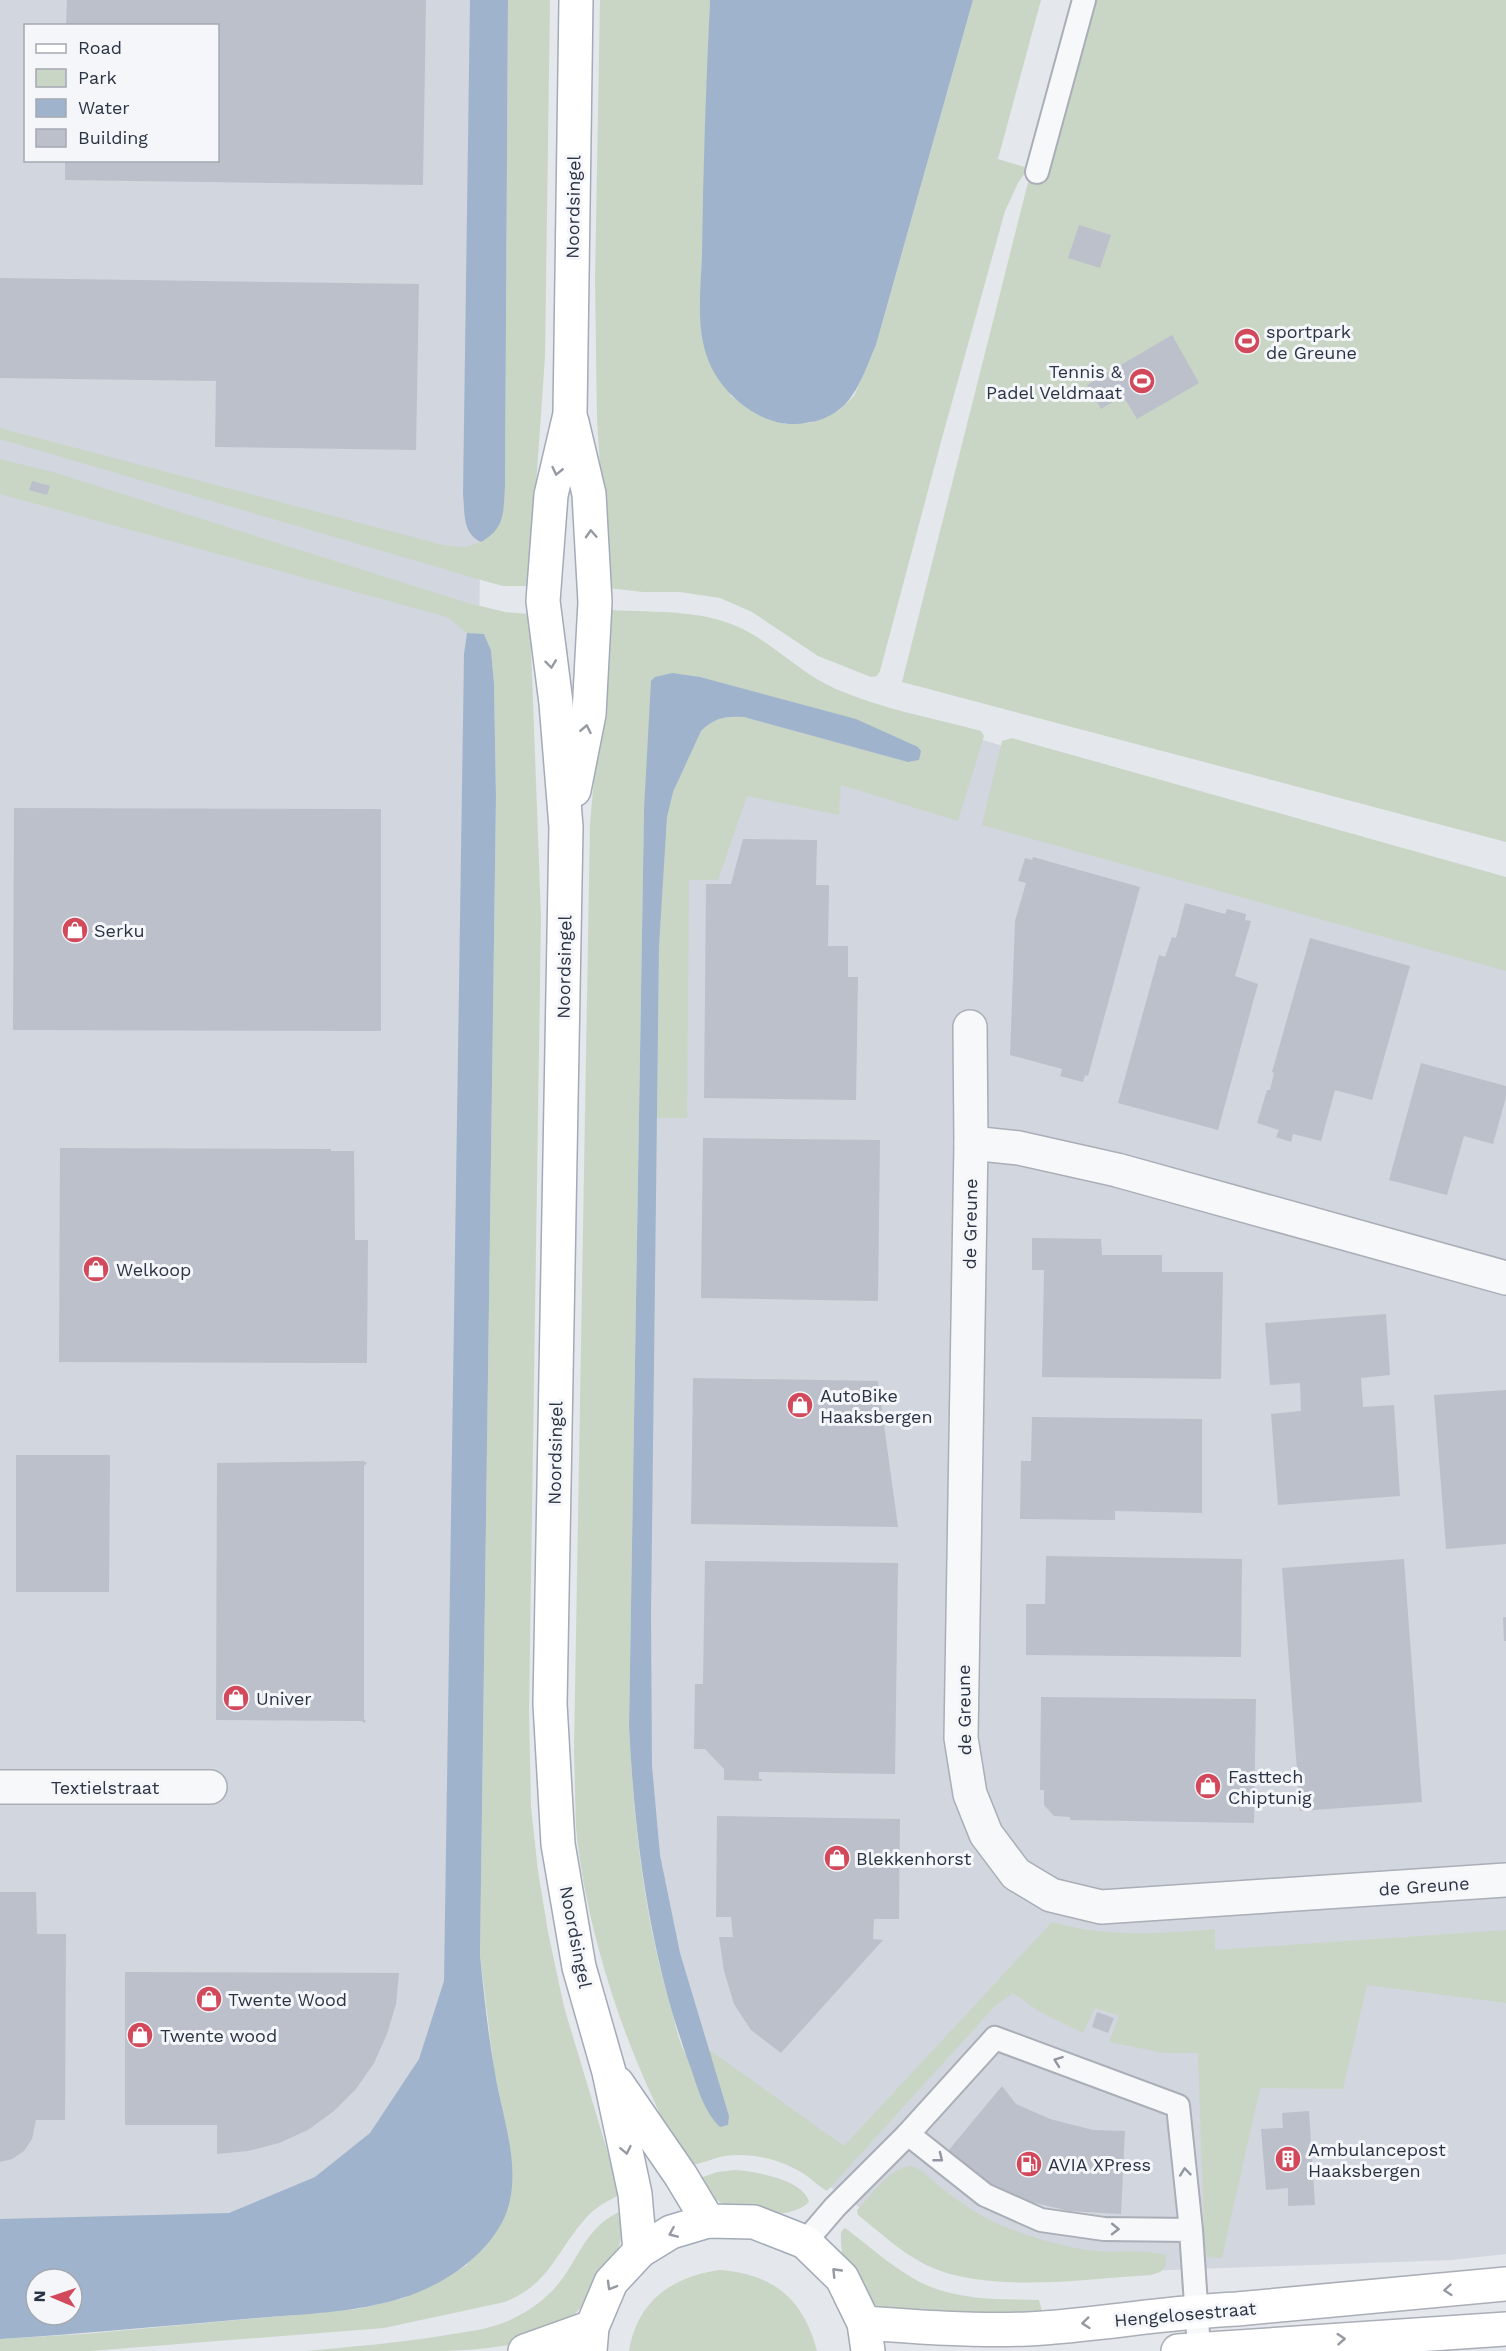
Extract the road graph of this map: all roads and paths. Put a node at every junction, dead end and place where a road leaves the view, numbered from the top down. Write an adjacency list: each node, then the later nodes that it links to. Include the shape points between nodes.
1 (576, 0): 4 (main road, Noordsingel)
2 (1084, 0): 3 (lane)
3 (1037, 172)
4 (570, 414): 5 (main road, Noordsingel, one-way to 5, via 551,495 543,602); 5 (main road, Noordsingel, one-way to 4, via 589,714 595,602 589,494)
5 (566, 827): 12 (main road, Noordsingel, via 550,1704 558,1844 579,1967)
6 (970, 1027): 7 (street, de Greune)
7 (971, 1143): 8 (street, via 1019,1148 1117,1170); 11 (street, de Greune, via 962,1738 970,1794 986,1834 1016,1874 1052,1895 1101,1907)
8 (1506, 1278)
9 (0, 1787): 10 (street, Textielstraat)
10 (210, 1787)
11 (1506, 1880)
12 (609, 2072): 14 (main road, Noordsingel); 17 (main road, Noordsingel, one-way to 17, via 635,2194)
13 (908, 2134): 15 (lane, one-way to 15, via 986,2194 1041,2220 1104,2229); 15 (lane, one-way to 13, via 1178,2106 995,2037); 16 (lane)
14 (708, 2222): 16 (main road, via 754,2222); 17 (main road, one-way to 17, via 671,2232)
15 (1191, 2230): 20 (lane)
16 (805, 2242): 22 (main road, one-way to 16, via 842,2278)
17 (640, 2251): 23 (main road, one-way to 23, via 611,2282)
18 (1506, 2284): 19 (main road, Hengelosestraat, one-way to 19)
19 (1237, 2309): 20 (main road, Hengelosestraat); 24 (lane)
20 (1196, 2311): 22 (main road, Hengelosestraat, one-way to 22, via 1028,2329 934,2328); 25 (lane)
21 (1506, 2329): 24 (main road, Hengelosestraat, one-way to 21)
22 (866, 2337)
23 (591, 2339): 26 (main road)
24 (1239, 2348): 25 (main road, Hengelosestraat)
25 (1188, 2350)
26 (525, 2351)

